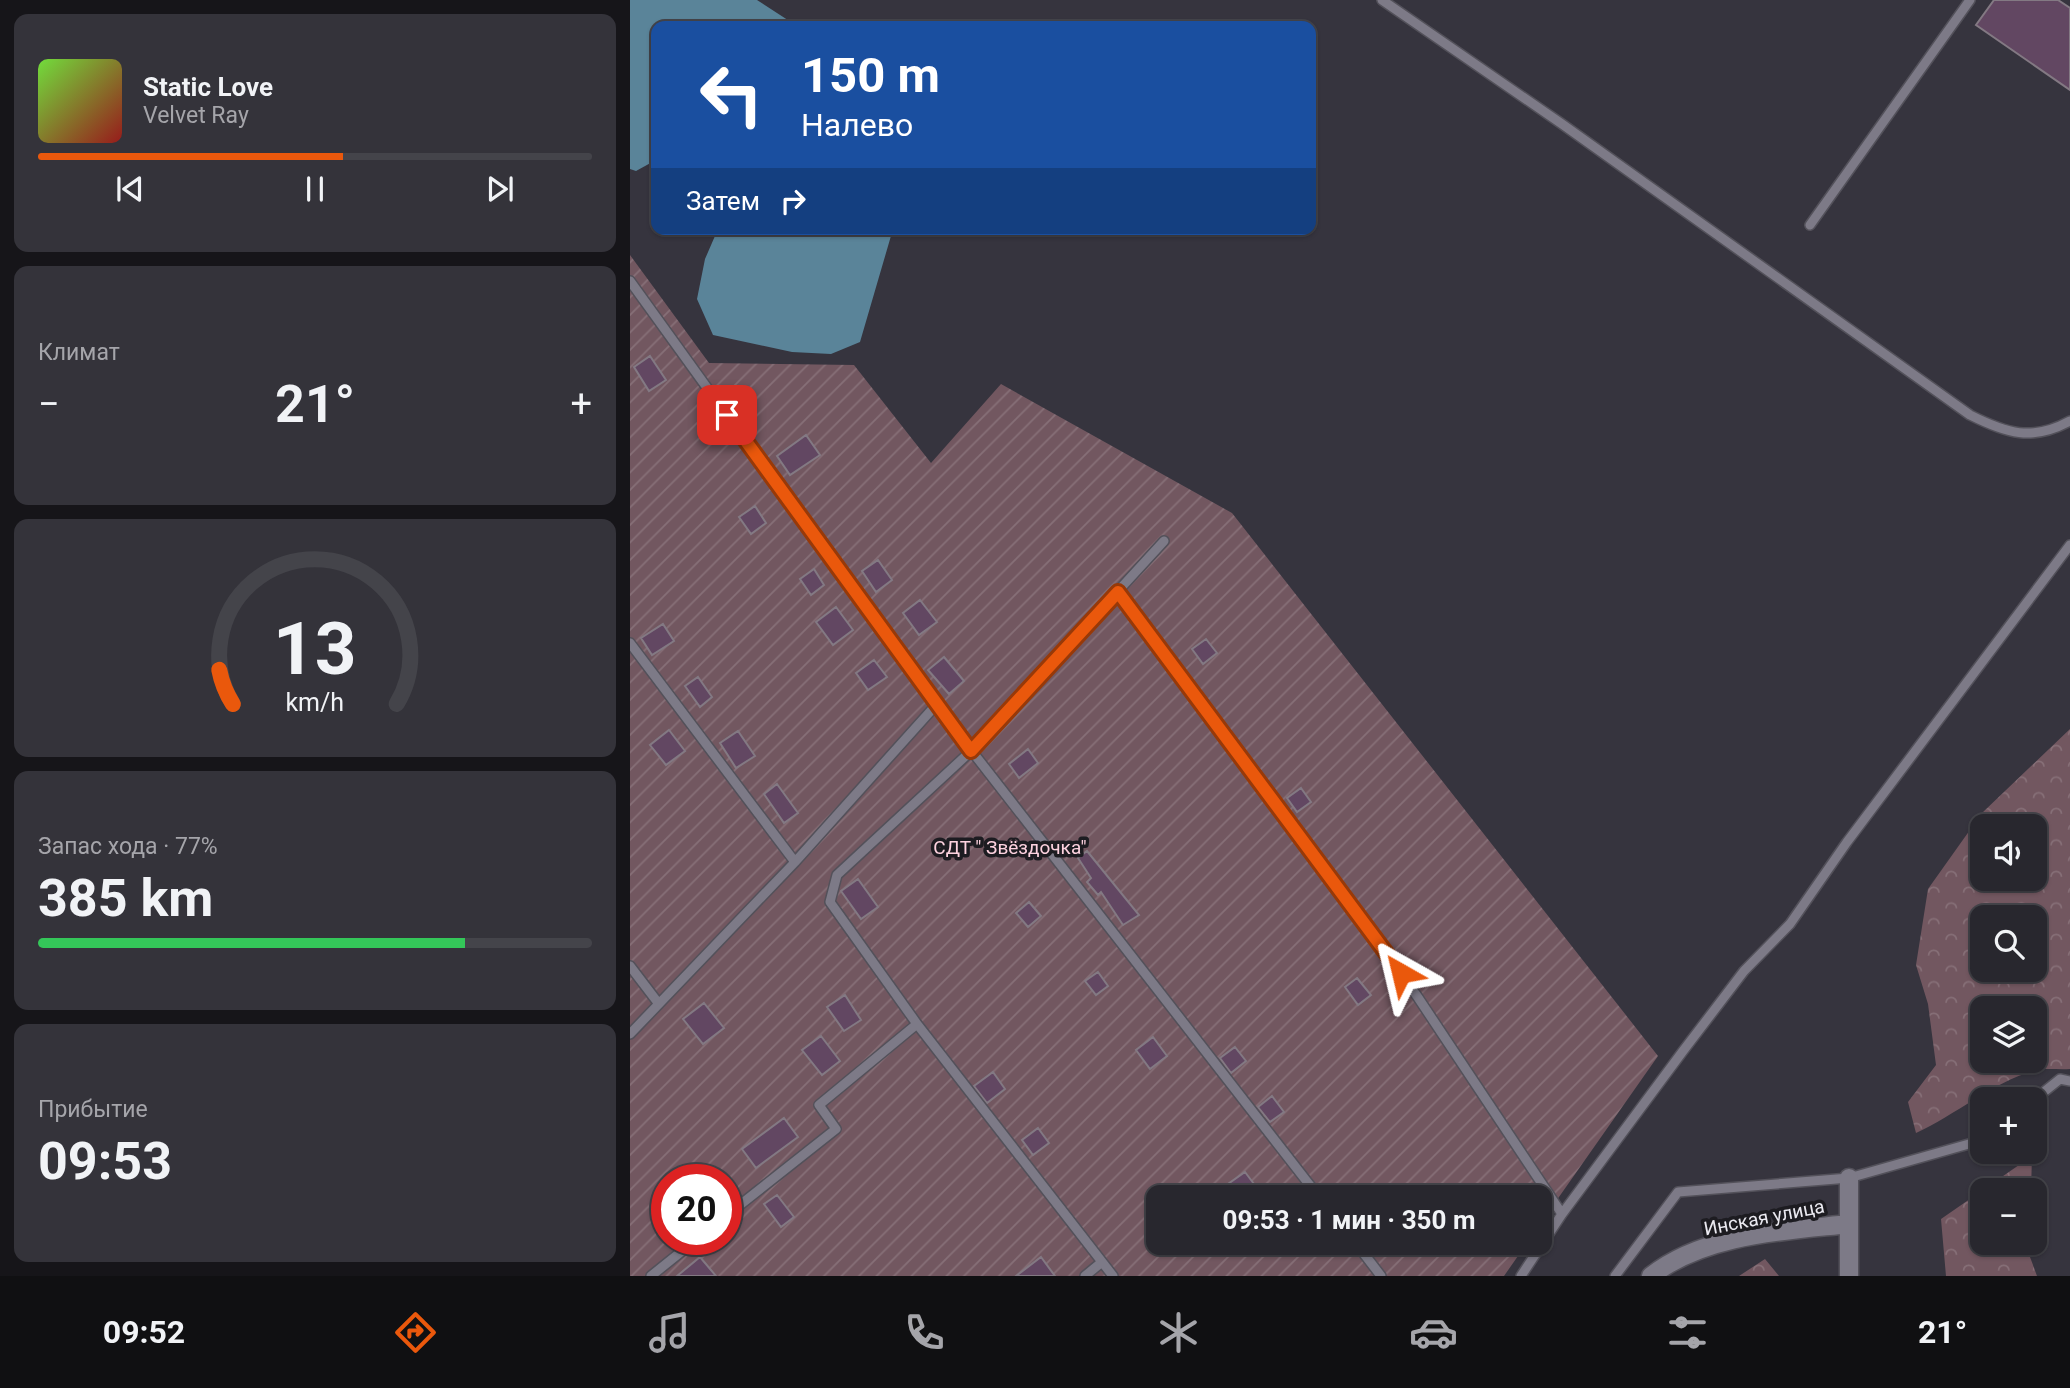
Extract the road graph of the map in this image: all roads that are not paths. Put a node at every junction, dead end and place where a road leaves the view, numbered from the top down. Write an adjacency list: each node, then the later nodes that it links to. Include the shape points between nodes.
1 (1382, 0): 5 (lane, via 1970,415 2000,430 2021,434 2054,430)
2 (1970, 0): 3 (lane)
3 (1810, 225)
4 (630, 281): 10 (lane)
5 (2070, 421)
6 (1164, 541): 8 (lane)
7 (2070, 545): 23 (lane, via 1790,924 1744,971)
8 (1118, 592): 11 (lane); 23 (lane, via 1417,996)
9 (630, 643): 12 (lane)
10 (936, 705): 11 (lane); 12 (lane)
11 (971, 751): 15 (lane, via 837,876 830,902); 21 (lane)
12 (795, 862): 14 (lane)
13 (630, 966): 14 (lane)
14 (659, 1004): 16 (lane)
15 (917, 1024): 22 (lane, via 819,1105 836,1129); 27 (lane)
16 (630, 1034)
17 (2070, 1081): 18 (lane, via 2060,1079)
18 (2047, 1089)
19 (1970, 1144): 20 (lane)
20 (1849, 1178): 24 (street); 33 (lane, via 1678,1192)
21 (1310, 1185)
22 (742, 1203)
23 (1562, 1214): 32 (lane)
24 (1849, 1224): 34 (street, Инская улица, via 1707,1247); 35 (street)
25 (677, 1255): 28 (lane)
26 (1365, 1255): 31 (lane)
27 (1102, 1262): 29 (lane); 30 (lane)
28 (651, 1276)
29 (1085, 1276)
30 (1112, 1276)
31 (1381, 1276)
32 (1521, 1276)
33 (1615, 1276)
34 (1651, 1276)
35 (1849, 1276)

